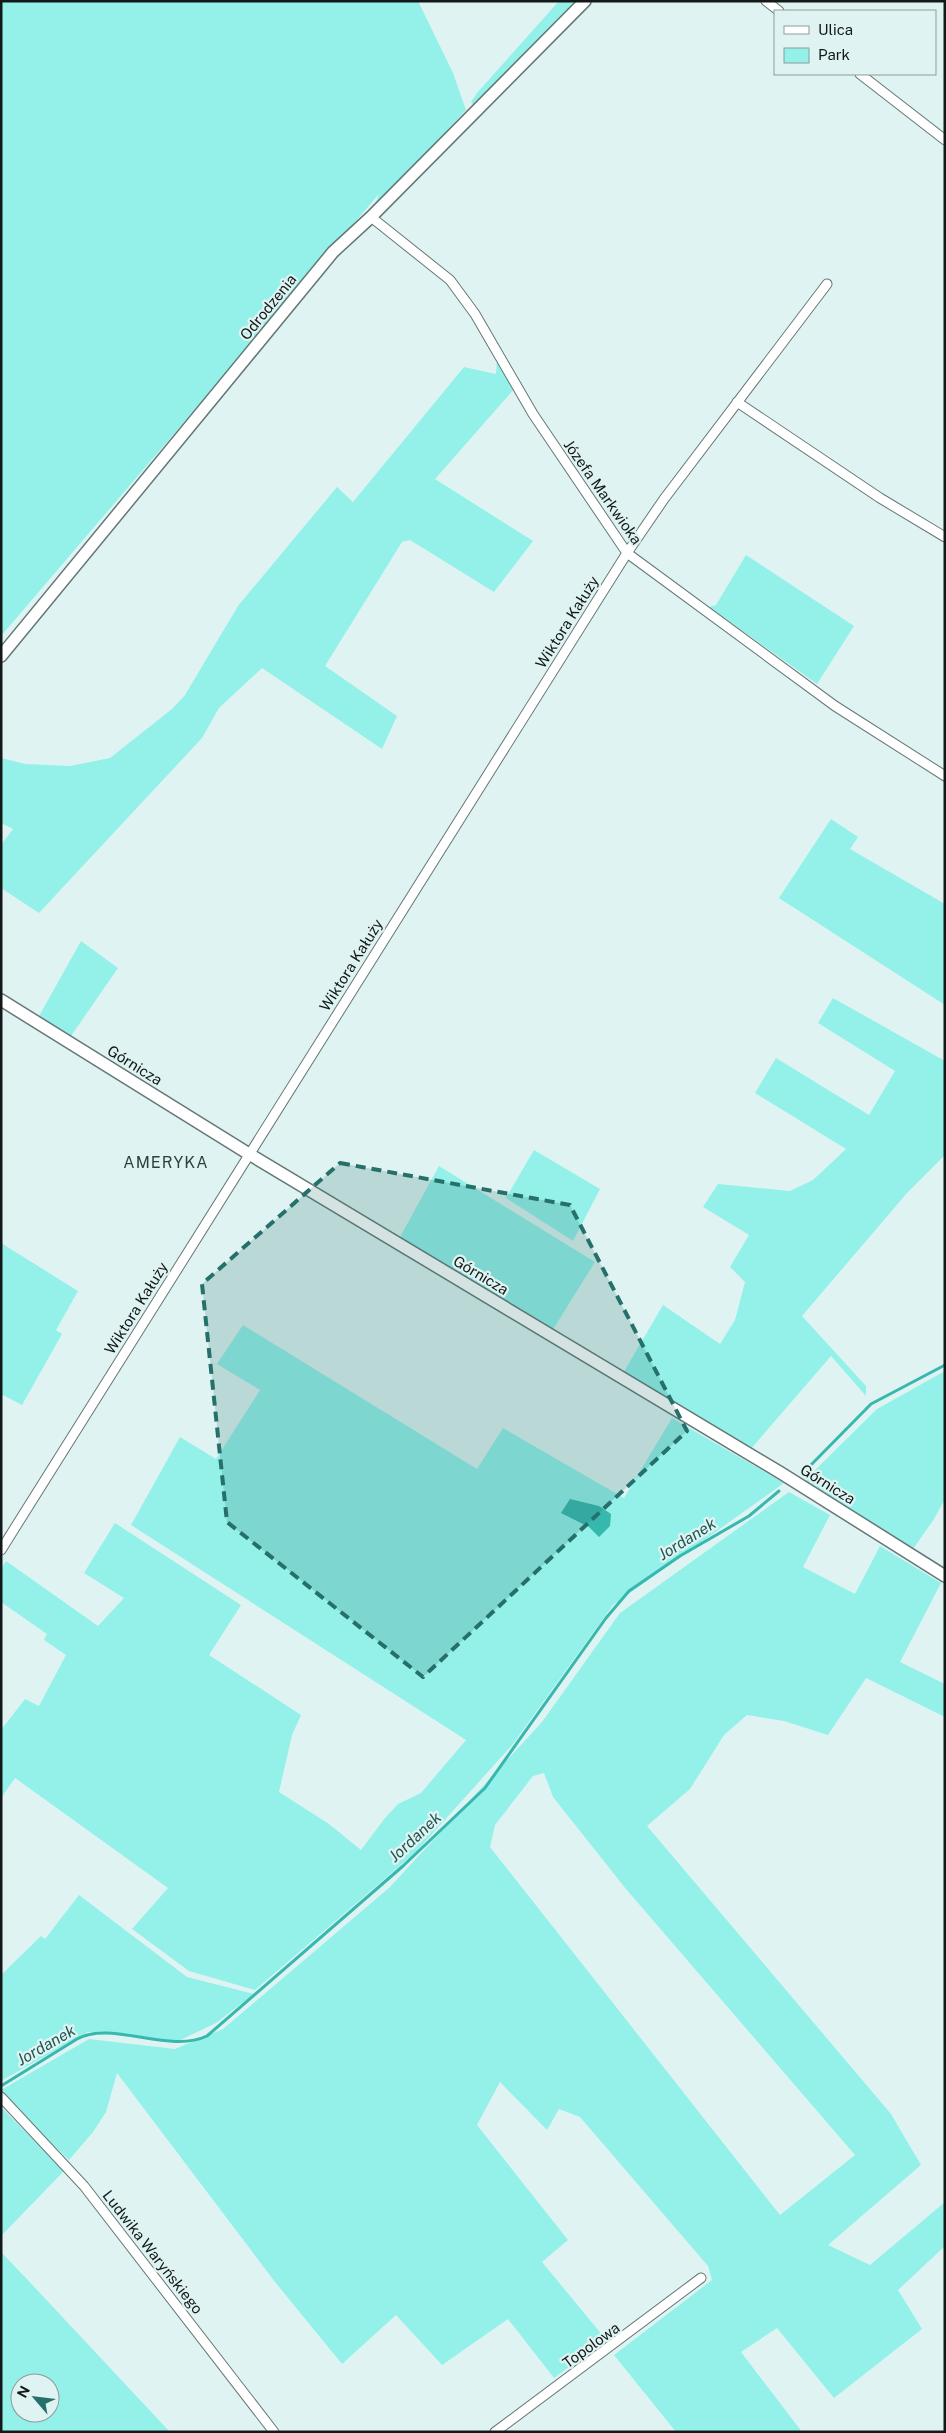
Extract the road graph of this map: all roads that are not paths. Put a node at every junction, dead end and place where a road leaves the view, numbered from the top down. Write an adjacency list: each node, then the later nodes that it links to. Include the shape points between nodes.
1 (585, 1): 6 (street, Odrodzenia)
2 (766, 1): 3 (street)
3 (778, 10)
4 (861, 75): 5 (street)
5 (945, 140)
6 (372, 217): 10 (street, Józefa Markwioka, via 450,280 475,314 533,414); 11 (street, Odrodzenia, via 333,252)
7 (827, 284): 8 (street, Wiktora Kałuży)
8 (737, 402): 9 (street); 10 (street, Wiktora Kałuży)
9 (945, 538)
10 (626, 553): 12 (street, Józefa Markwioka, via 835,706); 14 (street, Wiktora Kałuży)
11 (1, 656)
12 (945, 776)
13 (1, 1000): 14 (street, Górnicza)
14 (249, 1154): 15 (street, Wiktora Kałuży); 16 (street, Górnicza, via 781,1473)
15 (1, 1550)
16 (945, 1576)
17 (1, 2097): 19 (street, Ludwika Waryńskiego, via 84,2186)
18 (701, 2278): 20 (street, Topolowa)
19 (274, 2432)
20 (495, 2432)

